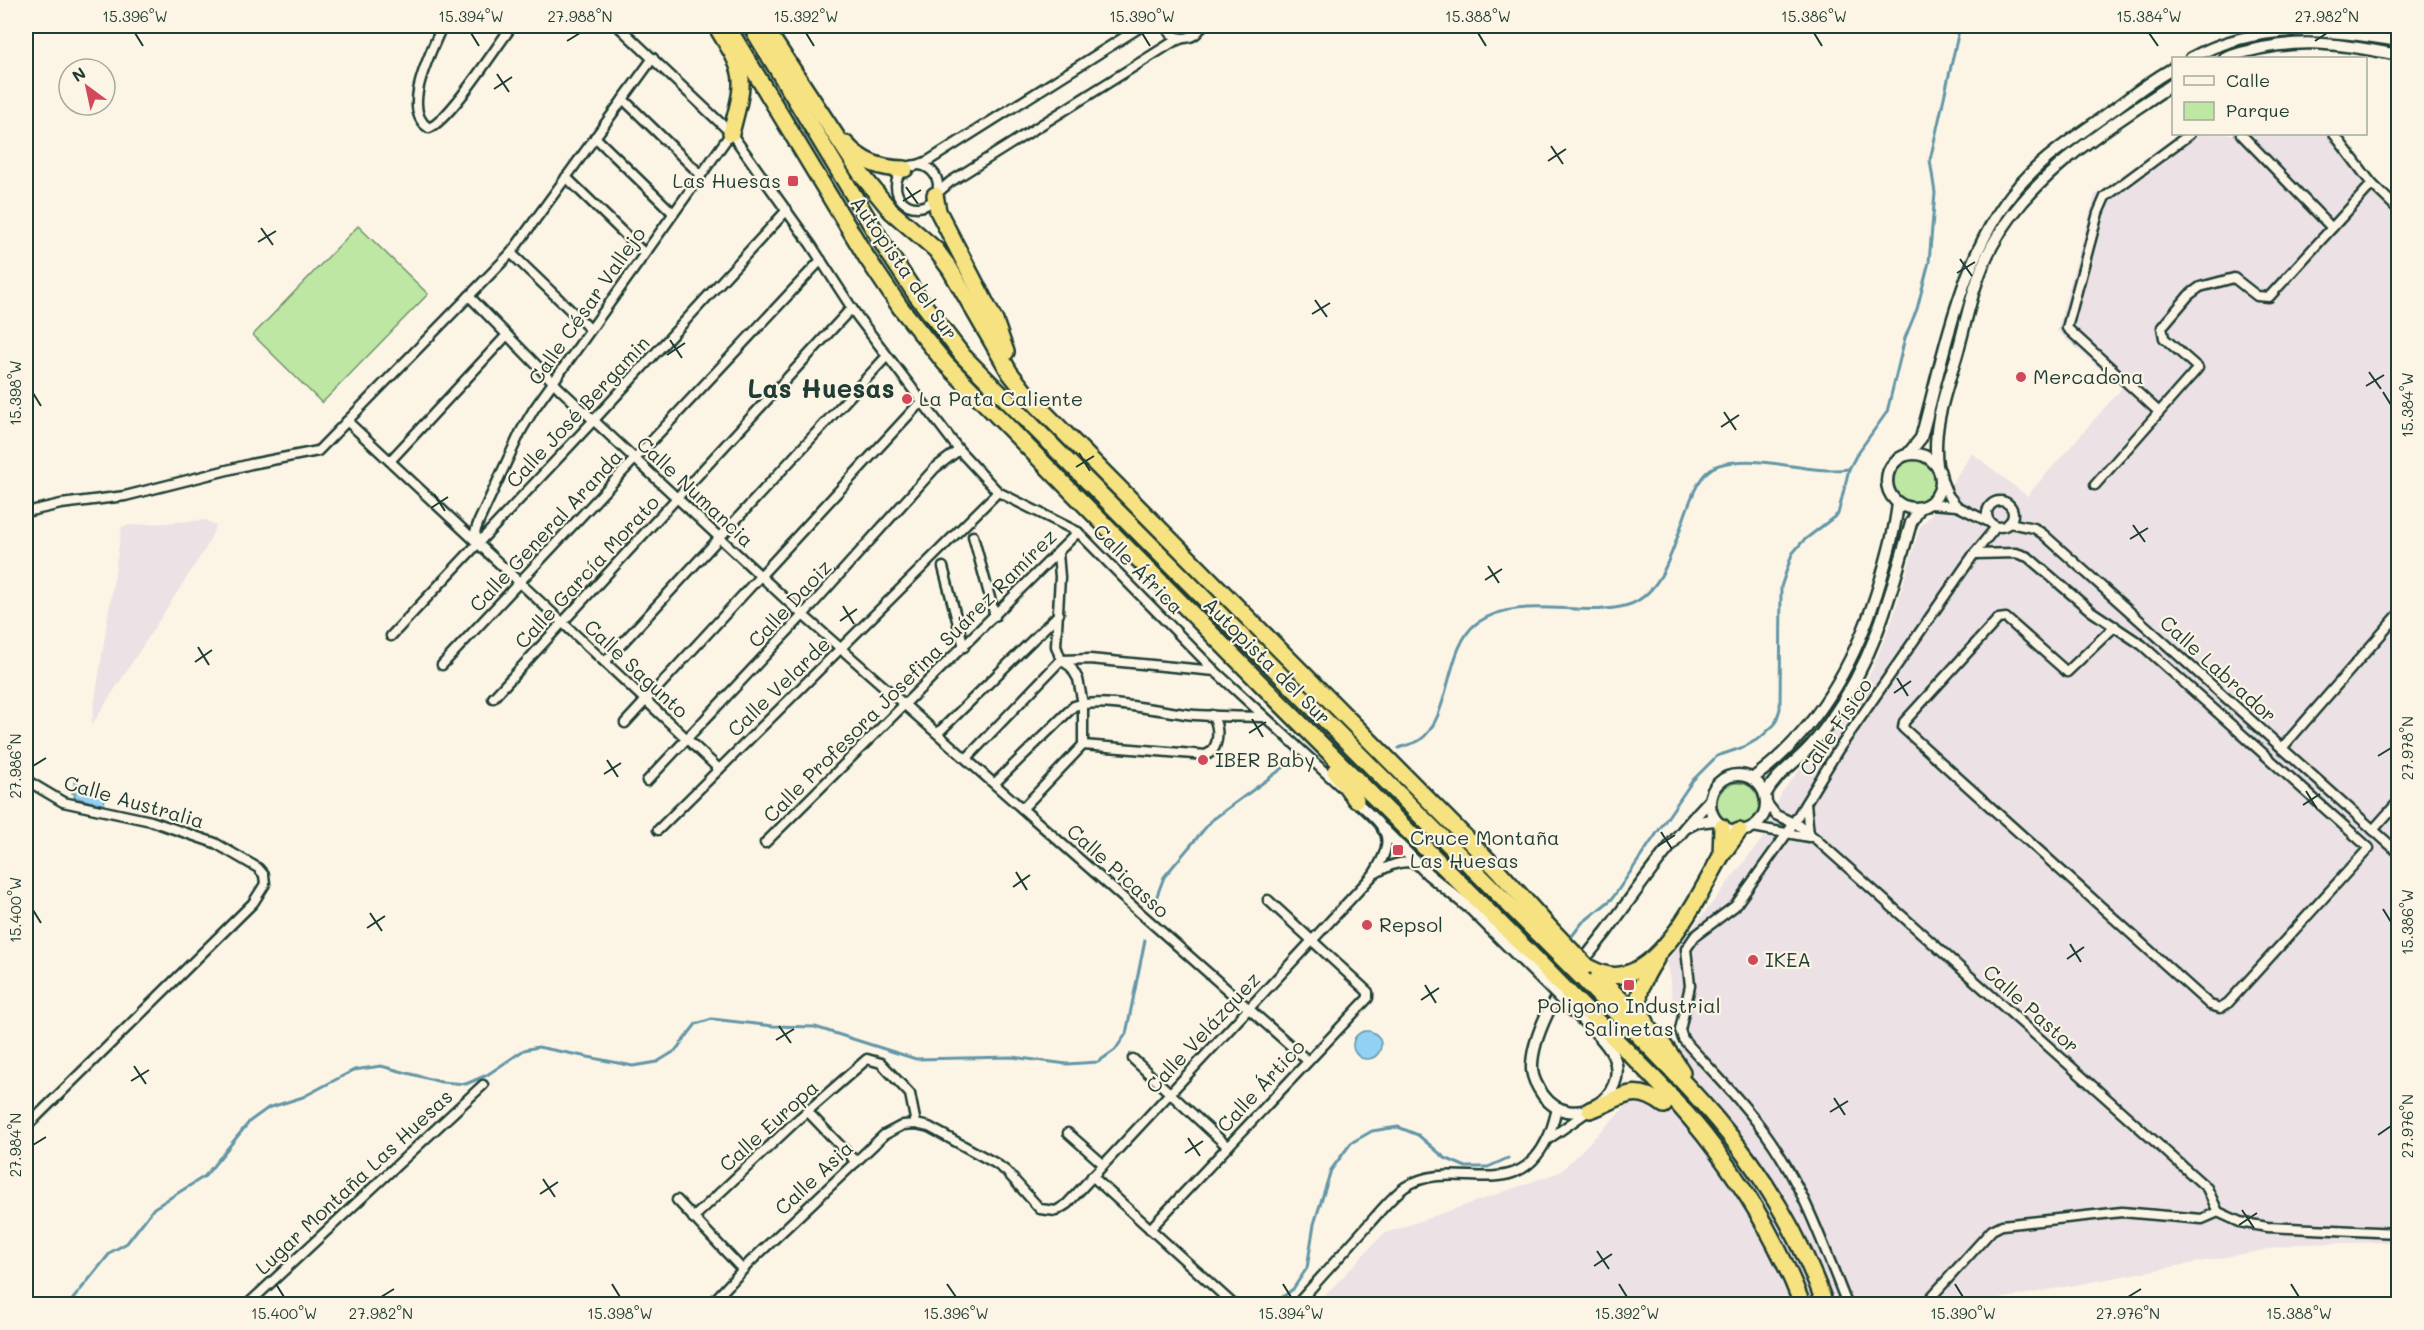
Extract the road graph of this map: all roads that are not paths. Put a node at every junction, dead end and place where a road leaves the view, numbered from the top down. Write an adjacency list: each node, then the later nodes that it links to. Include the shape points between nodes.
1 (442, 26): 2 (street, via 416,99 418,113 429,128 451,108)
2 (512, 26)
3 (618, 26): 16 (street, Calle África)
4 (716, 26): 21 (highway, via 737,60 743,82)
5 (727, 26): 92 (highway, Autopista del Sur, via 867,258 945,363)
6 (751, 26): 135 (highway, Autopista del Sur, via 916,296 963,356)
7 (764, 26): 20 (highway)
8 (1142, 26): 26 (street, via 928,161)
9 (1165, 26): 11 (street, via 1170,34)
10 (1202, 26): 11 (street, via 1196,34)
11 (1183, 38): 30 (street)
12 (2398, 42): 14 (street, via 2308,29 2234,41)
13 (2398, 55): 15 (street, via 2308,42 2270,46)
14 (2194, 57)
15 (2229, 57)
16 (653, 58): 19 (street); 21 (street, Calle África)
17 (2172, 69): 50 (street, via 2057,150 2027,176 2000,208 1964,281 1921,438)
18 (2172, 84): 53 (street, via 2066,159 2008,220 1977,282 1939,416 1934,444)
19 (623, 99): 25 (street); 27 (street)
20 (817, 110): 26 (highway, via 850,149 871,163 890,169); 44 (highway, via 879,197 928,242 950,269 1010,373)
21 (731, 133): 27 (street, Calle César Vallejo); 32 (street, Calle África)
22 (2189, 135): 46 (street, via 2105,197 2067,328)
23 (2242, 135): 34 (street)
24 (2335, 135): 29 (street)
25 (595, 137): 28 (street); 33 (street)
26 (910, 168): 30 (street, via 927,168 937,183); 30 (street, via 900,174 896,187 906,204 926,205)
27 (701, 175): 33 (street, Calle César Vallejo)
28 (566, 177): 35 (street); 36 (street)
29 (2372, 184): 31 (street); 34 (street)
30 (935, 195): 44 (highway, via 938,211)
31 (2398, 209)
32 (787, 210): 37 (street, Calle África); 47 (street, Calle José Bergamin)
33 (674, 213): 36 (street, Calle César Vallejo)
34 (2332, 228): 46 (street, via 2269,297 2257,296 2234,278 2200,287 2189,295 2162,327 2164,338 2198,368)
35 (511, 253): 38 (street); 40 (street)
36 (644, 253): 40 (street, Calle César Vallejo)
37 (821, 260): 39 (street, Calle África); 51 (street, Calle General Aranda)
38 (469, 296): 41 (street, Calle Numancia); 48 (street)
39 (853, 310): 42 (street, Calle África); 57 (street, Calle García Morato)
40 (590, 329): 43 (street, Calle César Vallejo)
41 (507, 335): 43 (street, Calle Numancia); 52 (street)
42 (887, 356): 45 (street, Calle África); 72 (street)
43 (553, 382): 47 (street, Calle Numancia); 62 (street, Calle César Vallejo, via 521,430)
44 (1029, 397): 135 (highway, via 1495,867)
45 (923, 404): 49 (street, Calle África); 77 (street)
46 (2159, 412): 55 (street)
47 (594, 420): 51 (street, Calle Numancia); 66 (street, Calle José Bergamin)
48 (347, 421): 52 (street, Calle Sagunto); 63 (street, via 318,451 125,496)
49 (959, 450): 56 (street, Calle África); 80 (street, Calle Daoiz, via 936,468)
50 (1908, 454): 53 (street, via 1929,457); 58 (street, via 1888,471 1888,489)
51 (635, 459): 57 (street, Calle Numancia); 78 (street, Calle General Aranda)
52 (390, 461): 69 (street, Calle Sagunto)
53 (1937, 465): 54 (street)
54 (1942, 480): 59 (street, via 1938,496); 60 (street)
55 (2095, 485)
56 (998, 492): 70 (street, Calle África); 87 (street, Calle Velarde)
57 (678, 499): 72 (street, Calle Numancia); 83 (street, Calle García Morato)
58 (1898, 503): 59 (street, via 1908,508); 109 (street, via 1895,530 1872,612 1841,681 1794,744)
59 (1925, 506): 60 (street); 113 (street, via 1911,523 1877,636 1853,688 1806,751 1772,781)
60 (1957, 506): 64 (street)
61 (1989, 506): 64 (street); 67 (street, via 2000,501 2008,504 2012,512); 68 (street, via 1986,514)
62 (486, 507): 65 (street, Calle César Vallejo); 66 (street, via 490,520)
63 (26, 512)
64 (1968, 512): 68 (street)
65 (479, 521): 69 (street); 73 (street, Calle César Vallejo, via 475,532)
66 (497, 523): 73 (street, Calle José Bergamin)
67 (2009, 523): 68 (street); 105 (street, Calle Labrador, via 2043,534)
68 (1993, 524): 75 (street, Calle Físico)
69 (458, 525): 73 (street, Calle Sagunto)
70 (1078, 532): 74 (street, Calle Profesora Josefina Suárez Ramírez); 91 (street, Calle África)
71 (973, 536): 82 (street)
72 (719, 537): 77 (street, Calle Numancia); 89 (street)
73 (478, 543): 78 (street, Calle Sagunto); 85 (street, Calle José Bergamin)
74 (1058, 553): 79 (street); 82 (street, Calle Profesora Josefina Suárez Ramírez)
75 (1974, 554): 84 (street, via 2016,553 2028,557 2091,611); 117 (street, Calle Físico, via 1838,750)
76 (943, 567): 86 (street)
77 (760, 576): 80 (street, Calle Numancia); 94 (street)
78 (519, 583): 83 (street, Calle Sagunto); 90 (street, Calle General Aranda)
79 (1059, 614): 88 (street, via 1056,646); 102 (street)
80 (803, 615): 87 (street, Calle Numancia); 103 (street, Calle Daoiz)
81 (2398, 615): 105 (street)
82 (995, 616): 86 (street, Calle Profesora Josefina Suárez Ramírez)
83 (562, 623): 89 (street, Calle Sagunto); 93 (street, Calle García Morato)
84 (2115, 626): 84 (street, via 2067,672 2006,618 1998,619 1904,722 1903,728 2210,1005 2220,1008 2369,848 2142,645)
85 (391, 636)
86 (964, 646): 96 (street, Calle Profesora Josefina Suárez Ramírez)
87 (841, 650): 96 (street, Calle Numancia); 107 (street, Calle Velarde)
88 (1061, 660): 91 (street, via 1090,659); 95 (street, via 1071,666 1078,679); 106 (street)
89 (605, 662): 94 (street, Calle Sagunto)
90 (442, 665)
91 (1215, 671): 99 (street, Calle África)
92 (1269, 692): 108 (highway); 138 (highway, Autopista del Sur)
93 (493, 699)
94 (646, 701): 100 (street); 103 (street, Calle Sagunto)
95 (1083, 704): 97 (street); 104 (street); 112 (street, via 1074,706)
96 (906, 705): 102 (street, Calle Picasso); 128 (street, Calle Profesora Josefina Suárez Ramírez)
97 (1212, 715): 98 (street); 101 (street)
98 (1234, 716): 99 (street); 101 (street)
99 (1264, 717): 114 (street, Calle África)
100 (626, 723)
101 (1218, 730): 104 (street, via 1212,753 1206,755)
102 (938, 733): 106 (street, Calle Picasso)
103 (687, 739): 107 (street, Calle Sagunto); 111 (street, Calle Daoiz)
104 (1083, 745): 118 (street)
105 (2282, 748): 125 (street, Calle Labrador)
106 (967, 758): 112 (street, Calle Picasso)
107 (718, 769): 123 (street, Calle Velarde)
108 (1335, 771): 114 (highway); 134 (highway)
109 (1752, 779): 113 (street); 115 (street, via 1725,778)
110 (26, 780): 154 (street, Calle Australia, via 63,802 151,821 215,843 258,868 265,884 253,903)
111 (646, 782)
112 (995, 783): 118 (street, Calle Picasso)
113 (1765, 799): 119 (street, Calle Pastor, via 1776,815); 122 (street, via 1763,816)
114 (1356, 800): 121 (street, Calle África)
115 (1710, 800): 120 (street); 124 (street)
116 (2398, 802): 125 (street)
117 (1806, 803): 119 (street, Calle Físico); 127 (street)
118 (1023, 808): 141 (street, Calle Picasso)
119 (1793, 822): 126 (street, Calle Físico); 127 (street, Calle Pastor)
120 (1719, 824): 122 (street); 124 (street, via 1697,822); 130 (highway)
121 (1383, 829): 131 (street); 132 (street, Calle Velázquez, via 1388,845)
122 (1746, 829): 126 (street, Calle Pastor); 130 (highway)
123 (658, 830)
124 (1681, 830): 150 (street, via 1548,1012 1538,1034 1532,1071 1536,1086)
125 (2373, 830): 129 (street, Calle Labrador)
126 (1788, 832): 127 (street, Calle Pastor); 174 (street, Calle Físico, via 1735,906 1695,936 1686,949 1690,986 1680,1030 1683,1039 1757,1122 1788,1169 1812,1214)
127 (1811, 836): 162 (street, Calle Pastor, via 2207,1188)
128 (765, 843)
129 (2398, 852)
130 (1721, 856): 137 (highway, via 1697,903)
131 (1418, 864): 132 (street, Calle Velázquez, via 1398,863); 134 (street)
132 (1373, 875): 136 (street, Calle Velázquez)
133 (1268, 900): 136 (street)
134 (1472, 910): 138 (street)
135 (1543, 929): 139 (highway, Autopista del Sur, bridge)
136 (1311, 940): 141 (street, Calle Velázquez); 145 (street, Calle Ártico, via 1368,992 1368,998)
137 (1664, 946): 139 (highway, via 1637,969 1623,975); 142 (highway, via 1648,970 1638,998 1641,1014)
138 (1523, 953): 140 (highway, Autopista del Sur, bridge)
139 (1587, 972): 142 (highway); 148 (highway, Autopista del Sur)
140 (1572, 1004): 143 (street); 166 (highway, Autopista del Sur, via 1679,1106 1715,1149)
141 (1249, 1008): 145 (street, Calle Picasso); 147 (street, Calle Velázquez)
142 (1655, 1035): 148 (highway)
143 (1606, 1044): 149 (highway); 151 (street, via 1615,1063 1614,1084)
144 (1133, 1059): 147 (street)
145 (1308, 1061): 157 (street, Calle Ártico)
146 (483, 1085): 168 (street, Lugar Montaña Las Huesas)
147 (1170, 1092): 157 (street); 159 (street, Calle Velázquez)
148 (1696, 1096): 173 (highway, Autopista del Sur, via 1773,1198)
149 (1664, 1105): 151 (highway, via 1652,1097 1631,1092); 166 (highway, via 1698,1143)
150 (1557, 1109): 151 (street); 156 (street)
151 (1590, 1110): 156 (street)
152 (808, 1112): 153 (street, Calle Europa, via 867,1059 881,1063 910,1095); 158 (street); 163 (street, Calle Europa)
153 (916, 1124): 158 (street, Calle Asia, via 894,1129); 160 (street, Calle Velázquez, via 995,1163 1040,1209 1056,1211)
154 (26, 1127)
155 (1068, 1133): 159 (street)
156 (1547, 1140): 171 (street, via 1514,1174 1502,1178 1431,1176 1404,1188)
157 (1227, 1146): 164 (street, Calle Ártico)
158 (856, 1162): 167 (street, Calle Asia)
159 (1103, 1164): 160 (street, Calle Velázquez)
160 (1092, 1176): 164 (street)
161 (676, 1200): 163 (street)
162 (2218, 1212): 165 (street, via 2240,1222 2267,1227); 175 (street, via 2202,1219 2122,1212 2002,1225 1992,1230)
163 (693, 1218): 167 (street)
164 (1153, 1231): 170 (street)
165 (2398, 1233)
166 (1787, 1266): 172 (highway, Autopista del Sur)
167 (742, 1269): 169 (street, Calle Asia)
168 (248, 1305)
169 (711, 1305)
170 (1233, 1305)
171 (1297, 1305)
172 (1802, 1305)
173 (1825, 1305)
174 (1847, 1305)
175 (1925, 1305)

